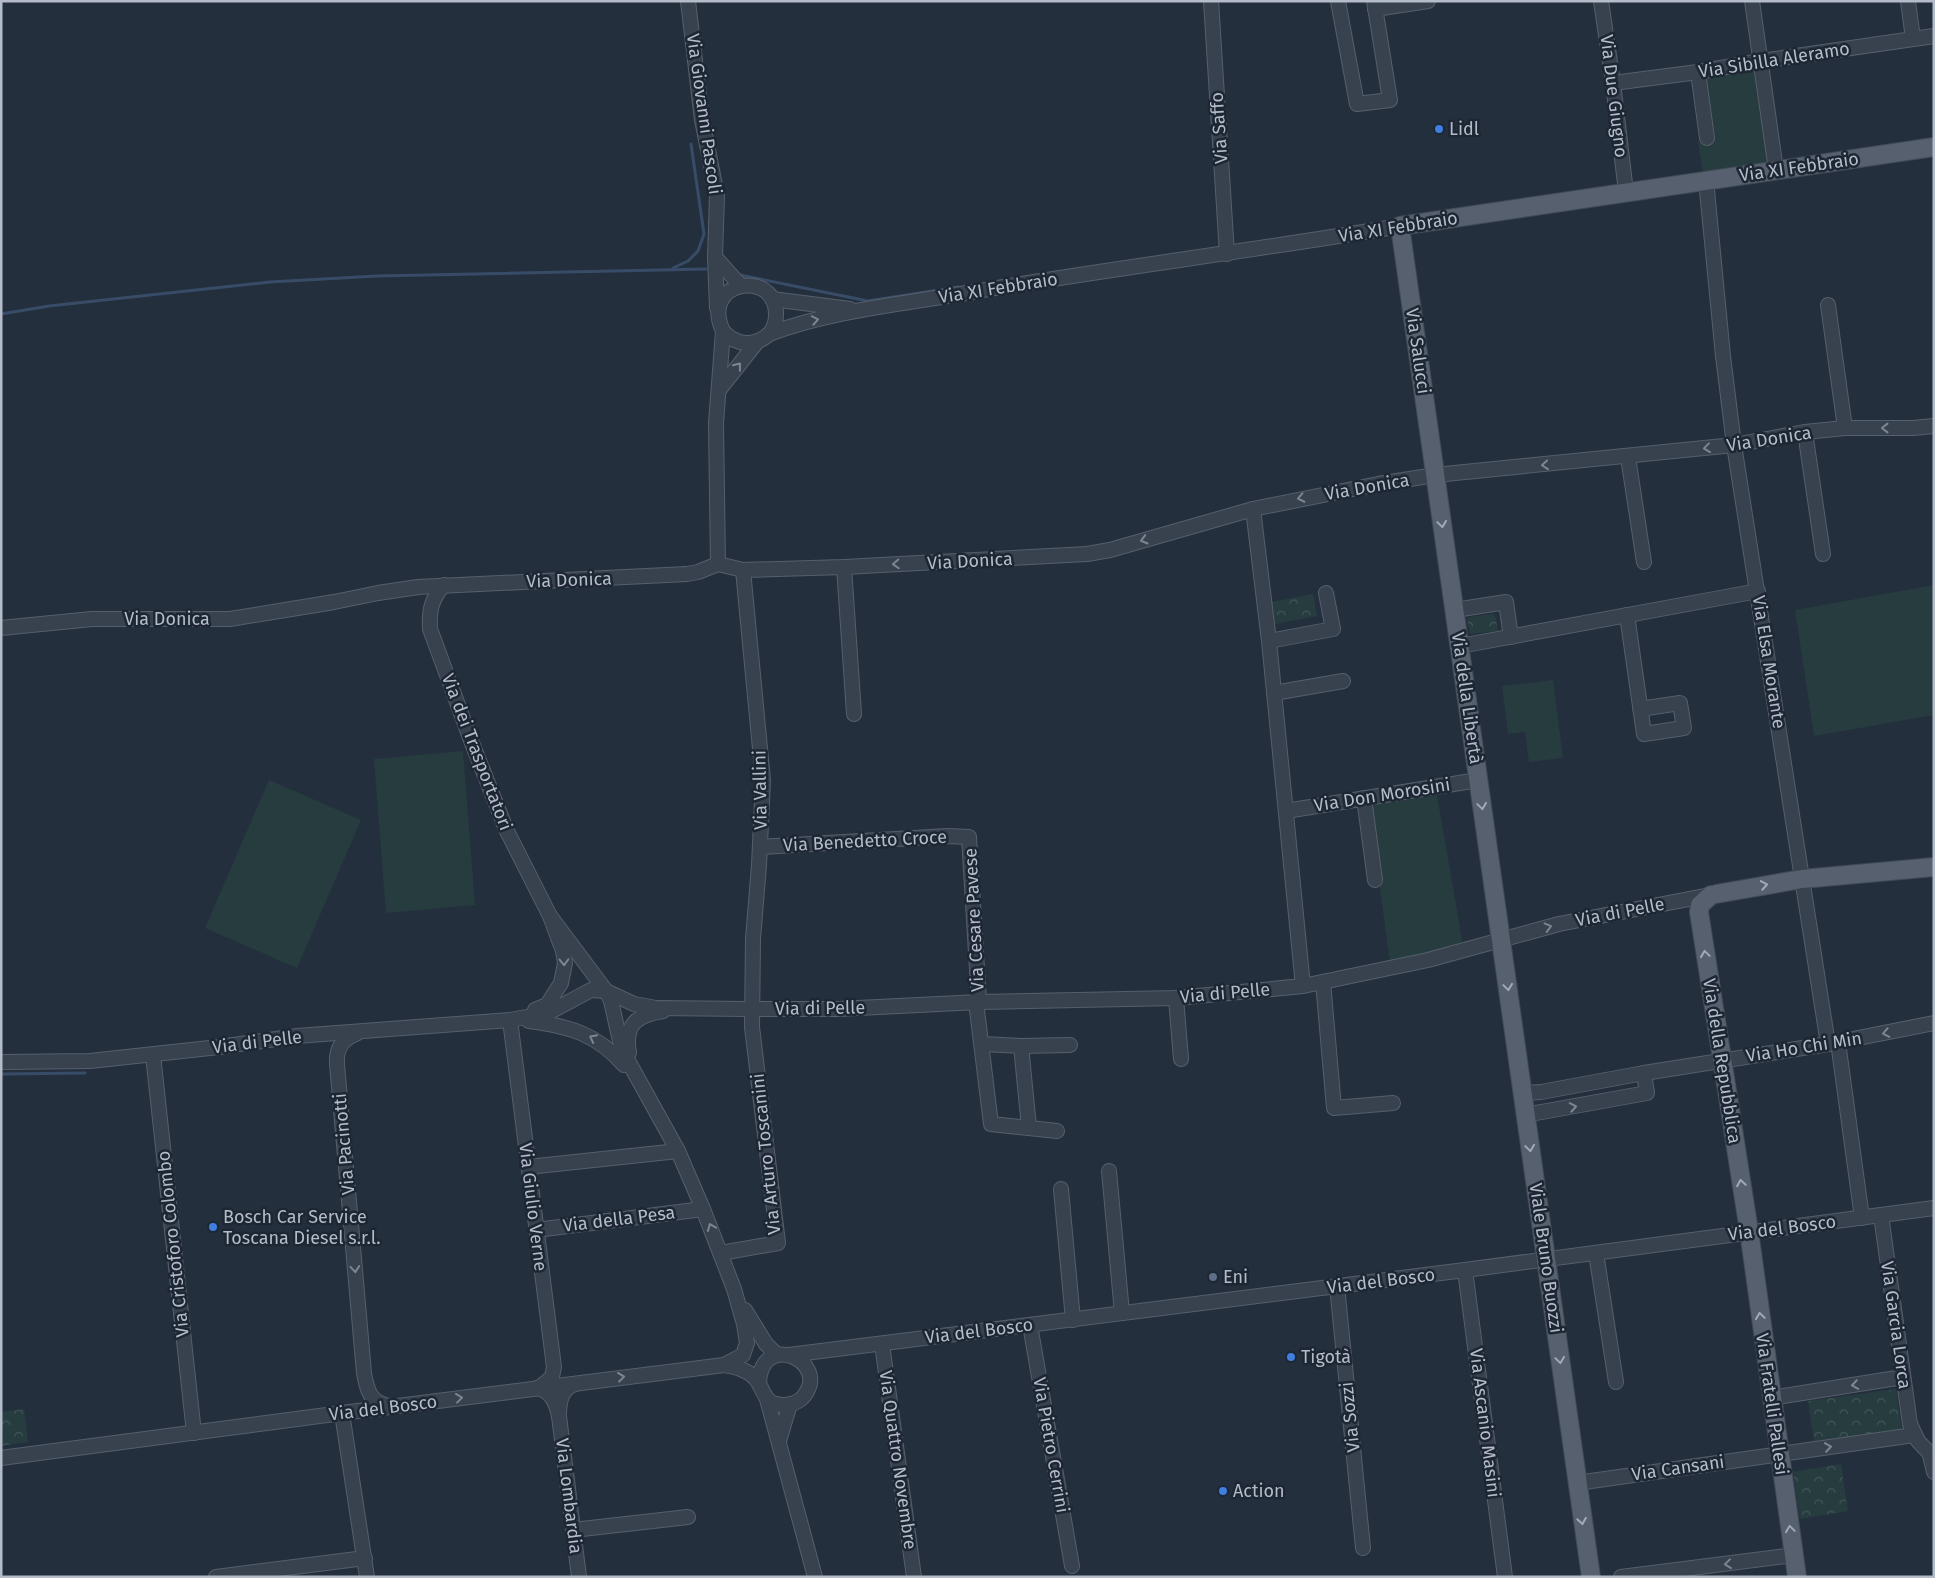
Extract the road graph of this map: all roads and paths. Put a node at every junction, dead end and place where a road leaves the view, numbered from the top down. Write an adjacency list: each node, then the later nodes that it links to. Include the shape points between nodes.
1 (688, 1): 21 (street, Via Giovanni Pascoli, via 702,120 717,195)
2 (1211, 1): 20 (street, Via Saffo)
3 (1338, 1): 8 (street, via 1356,104 1390,100)
4 (1428, 1): 8 (street)
5 (1601, 1): 13 (street, Via Due Giugno)
6 (1752, 1): 11 (street)
7 (1908, 1): 10 (street)
8 (1375, 5)
9 (1934, 36): 10 (street, Via Sibilla Aleramo)
10 (1913, 39): 11 (street, Via Sibilla Aleramo)
11 (1760, 61): 12 (street, Via Sibilla Aleramo); 16 (street)
12 (1698, 72): 13 (street, Via Sibilla Aleramo); 14 (street)
13 (1613, 83): 18 (street, Via Due Giugno)
14 (1707, 138)
15 (1934, 147): 16 (main road, Via XI Febbraio)
16 (1776, 170): 17 (main road, Via XI Febbraio)
17 (1706, 180): 18 (main road, Via XI Febbraio); 33 (street, Via Elsa Morante)
18 (1626, 192): 19 (main road, Via XI Febbraio)
19 (1400, 226): 20 (street, Via XI Febbraio); 35 (main road, Via Salucci)
20 (1227, 254): 25 (street, Via XI Febbraio)
21 (715, 257): 22 (street); 26 (street, Via Giovanni Pascoli)
22 (740, 285): 23 (street, via 757,286); 26 (street, via 724,296)
23 (772, 299): 25 (street, Via XI Febbraio); 28 (street, via 776,320)
24 (1828, 305): 31 (street)
25 (863, 310): 28 (street, Via XI Febbraio, one-way to 25, via 799,323)
26 (718, 312): 27 (street, Via Giovanni Pascoli)
27 (723, 331): 28 (street, via 736,342 747,344); 29 (street, Via Giovanni Pascoli)
28 (763, 338): 29 (street, one-way to 28)
29 (719, 390): 39 (street, Via Giovanni Pascoli, via 716,423)
30 (1934, 426): 31 (street, Via Donica, one-way to 31)
31 (1845, 428): 32 (street, Via Donica)
32 (1805, 432): 33 (street, Via Donica); 37 (street)
33 (1734, 445): 34 (street, Via Donica, one-way to 34); 43 (street, Via Elsa Morante)
34 (1628, 457): 35 (street, Via Donica, one-way to 35); 38 (street)
35 (1435, 475): 36 (street, Via Donica, one-way to 36); 45 (main road, Via della Libertà, one-way to 45)
36 (1253, 509): 40 (street, Via Donica, one-way to 40, via 1087,554); 49 (street)
37 (1823, 554)
38 (1644, 562)
39 (718, 564): 41 (street, Via Donica); 42 (street, Via Donica, via 687,574)
40 (844, 567): 41 (street, Via Donica); 54 (street)
41 (743, 570): 59 (street, Via Vallini, via 763,780)
42 (444, 585): 47 (street, Via Donica, via 418,586 230,619 92,619); 64 (street, Via dei Trasportatori, via 432,601 430,629 506,829)
43 (1758, 591): 46 (street); 61 (street, Via Elsa Morante)
44 (1326, 593): 49 (street, via 1333,628)
45 (1455, 610): 48 (street, via 1506,602); 50 (main road, Via della Libertà)
46 (1627, 615): 48 (street); 53 (street)
47 (1, 628)
48 (1511, 637): 50 (street)
49 (1269, 641): 52 (street)
50 (1460, 646): 55 (main road, Via della Libertà)
51 (1343, 681): 52 (street)
52 (1274, 693): 57 (street)
53 (1640, 709)
54 (854, 714)
55 (1478, 780): 56 (street, Via Don Morosini); 65 (main road, Via della Libertà, one-way to 65, via 1498,920)
56 (1364, 798): 57 (street, Via Don Morosini); 62 (street)
57 (1286, 811): 67 (street)
58 (969, 837): 59 (street, Via Benedetto Croce); 70 (street, Via Cesare Pavese)
59 (760, 848): 72 (street, Via Vallini)
60 (1934, 867): 61 (main road, Via di Pelle)
61 (1802, 879): 63 (main road, Via di Pelle, one-way to 61); 77 (street, Via Elsa Morante)
62 (1375, 880)
63 (1714, 894): 65 (street, Via di Pelle, one-way to 63); 83 (main road, Via della Repubblica, one-way to 63, via 1699,912 1703,901)
64 (550, 916): 68 (street, Via dei Trasportatori); 73 (street, Via dei Trasportatori, one-way to 73, via 563,950 565,963 561,983 547,1006)
65 (1508, 937): 66 (street, Via di Pelle, via 1428,960); 88 (main road, Viale Bruno Buozzi, one-way to 88)
66 (1323, 982): 67 (street, Via di Pelle); 89 (street, via 1334,1108)
67 (1303, 986): 69 (street, Via di Pelle)
68 (606, 991): 71 (street, Via di Pelle, via 634,1004); 73 (street, Via di Pelle, via 586,992 548,1013); 87 (street, Via della Pesa, via 622,1050)
69 (1176, 998): 70 (street, Via di Pelle); 82 (street)
70 (978, 1002): 72 (street, Via di Pelle); 78 (street, Via Cesare Pavese)
71 (679, 1009): 72 (street, Via di Pelle); 87 (street, Via della Pesa, via 648,1014 636,1020 630,1029 629,1055)
72 (752, 1009): 103 (street, Via Arturo Toscanini, via 778,1243)
73 (511, 1019): 75 (street, Via di Pelle); 87 (street, Via di Pelle, one-way to 73, via 599,1042 549,1024); 94 (street, Via Giulio Verne)
74 (1934, 1023): 77 (street, Via Ho Chi Min, one-way to 77)
75 (374, 1031): 76 (street, Via di Pelle); 85 (street, Via Pacinotti, via 345,1040 338,1049)
76 (297, 1036): 81 (street, Via di Pelle); 85 (street, Via Pacinotti, via 325,1043 334,1053)
77 (1833, 1043): 83 (street, Via Ho Chi Min); 100 (street, Via Elsa Morante)
78 (982, 1044): 80 (street); 91 (street, Via Cesare Pavese, via 991,1124)
79 (1070, 1044): 80 (street)
80 (1021, 1046): 91 (street)
81 (153, 1055): 84 (street, Via di Pelle, via 90,1061); 129 (street, Via Cristoforo Colombo)
82 (1181, 1060)
83 (1721, 1060): 86 (street, Via Ho Chi Min); 102 (main road, Via della Repubblica, one-way to 83)
84 (1, 1062)
85 (336, 1064): 117 (street, Via Pacinotti, one-way to 117)
86 (1644, 1074): 88 (street, Via Ho Chi Min); 90 (street, one-way to 86, via 1647,1093)
87 (640, 1084): 93 (street, Via della Pesa)
88 (1530, 1093): 90 (main road, Viale Bruno Buozzi)
89 (1393, 1104)
90 (1532, 1114): 105 (main road, Viale Bruno Buozzi, one-way to 105)
91 (1029, 1127): 92 (street)
92 (1057, 1131)
93 (678, 1151): 94 (street); 97 (street, Via della Pesa)
94 (528, 1167): 101 (street, Via Giulio Verne)
95 (1109, 1171): 109 (street)
96 (1060, 1189): 110 (street)
97 (703, 1208): 101 (street, Via della Pesa); 103 (street, Via della Pesa, one-way to 97)
98 (1934, 1208): 99 (street, Via del Bosco)
99 (1881, 1215): 100 (street, Via del Bosco); 118 (street, Via Garcia Lorca)
100 (1862, 1218): 102 (street, Via del Bosco)
101 (536, 1230): 122 (street, Via Giulio Verne, via 554,1367 552,1377)
102 (1749, 1232): 104 (street, Via del Bosco); 123 (main road, Via Fratelli Pallesi, one-way to 102)
103 (721, 1253): 108 (street, Via della Pesa)
104 (1596, 1253): 105 (street, Via del Bosco); 119 (street)
105 (1547, 1260): 106 (street, Via del Bosco); 136 (main road, Viale Bruno Buozzi, one-way to 136)
106 (1465, 1270): 107 (street, Via del Bosco); 148 (street, Via Ascanio Masini)
107 (1336, 1286): 109 (street, Via del Bosco); 139 (street, Via Sozzi)
108 (734, 1289): 114 (street, Via della Pesa, via 766,1344); 115 (street, Via della Pesa, via 746,1349 743,1355)
109 (1122, 1313): 110 (street, Via del Bosco)
110 (1073, 1320): 111 (street, Via del Bosco)
111 (1030, 1325): 112 (street, Via del Bosco); 142 (street, Via Pietro Cerrini)
112 (882, 1344): 113 (street, Via del Bosco); 147 (street, Via Quattro Novembre)
113 (828, 1351): 114 (street, Via del Bosco); 116 (street)
114 (783, 1355): 116 (street, via 804,1363); 121 (street, via 769,1359 759,1374)
115 (724, 1364): 120 (street, Via del Bosco, one-way to 115); 121 (street, Via del Bosco, via 747,1372)
116 (808, 1371): 125 (street, via 807,1392)
117 (364, 1373): 126 (street, Via Pacinotti, via 372,1399); 127 (street, Via Pacinotti, via 360,1399)
118 (1903, 1377): 123 (street, one-way to 123); 130 (street, Via Garcia Lorca)
119 (1616, 1382)
120 (577, 1383): 122 (street, Via del Bosco); 128 (street, Via Lombardia, via 565,1391)
121 (759, 1383): 124 (street, Via del Bosco)
122 (538, 1388): 126 (street, Via del Bosco, one-way to 122); 128 (street, Via Lombardia, via 551,1396)
123 (1771, 1398): 132 (main road, Via Fratelli Pallesi)
124 (768, 1400): 125 (street, via 780,1405); 131 (street, Via del Bosco)
125 (790, 1404): 131 (street)
126 (394, 1406): 127 (street, Via del Bosco)
127 (342, 1413): 129 (street, Via del Bosco); 141 (street)
128 (559, 1416): 138 (street, Via Lombardia)
129 (194, 1432): 134 (street, Via del Bosco)
130 (1914, 1434): 132 (street, Via Cansani, one-way to 130); 133 (street)
131 (778, 1444): 146 (street, Via del Bosco)
132 (1779, 1454): 136 (street, Via Cansani); 140 (main road, Via Fratelli Pallesi, one-way to 132)
133 (1932, 1456): 135 (street)
134 (1, 1458)
135 (1934, 1472)
136 (1577, 1482): 149 (main road, Viale Bruno Buozzi, one-way to 149)
137 (688, 1516): 138 (street)
138 (573, 1530): 145 (street, Via Lombardia)
139 (1363, 1548)
140 (1794, 1556): 150 (street, one-way to 150); 151 (main road, Via Fratelli Pallesi)
141 (364, 1558): 143 (street); 144 (street)
142 (1072, 1566)
143 (216, 1577)
144 (367, 1577)
145 (579, 1577)
146 (815, 1577)
147 (914, 1577)
148 (1505, 1577)
149 (1591, 1577)
150 (1621, 1577)
151 (1797, 1577)

